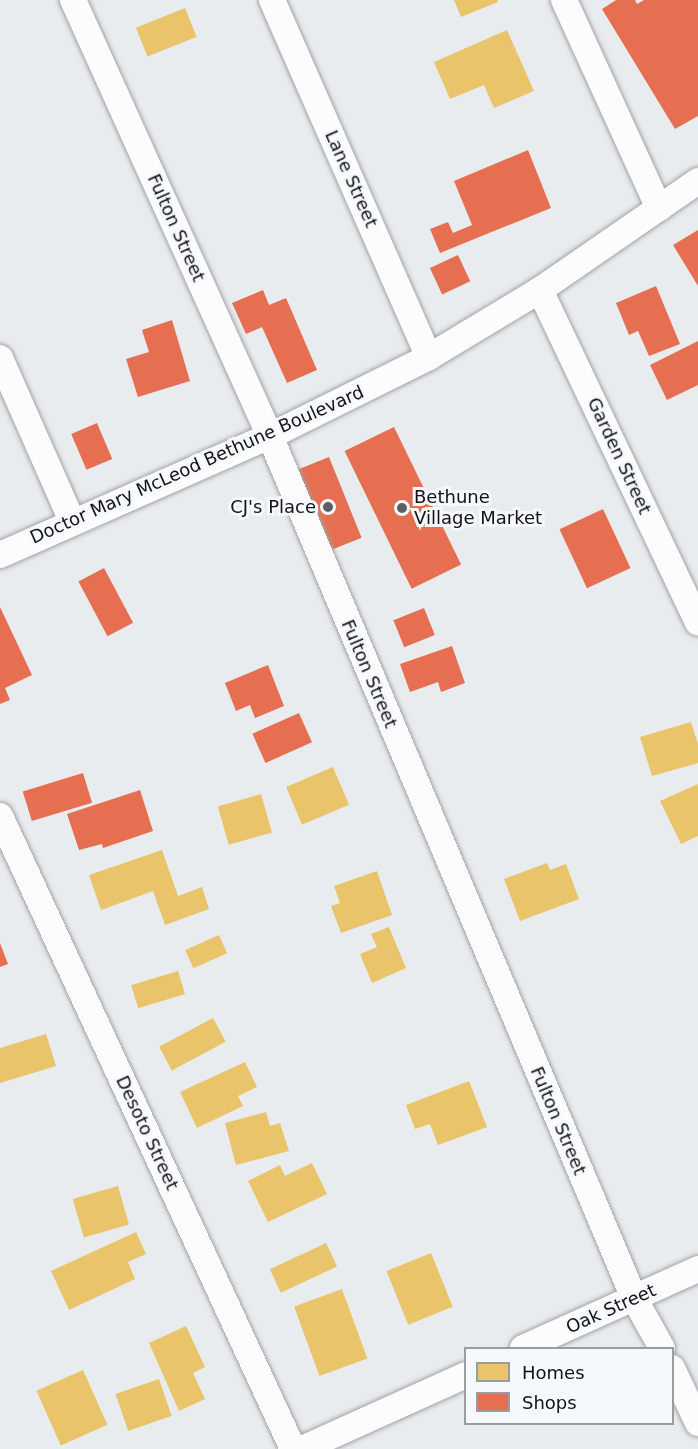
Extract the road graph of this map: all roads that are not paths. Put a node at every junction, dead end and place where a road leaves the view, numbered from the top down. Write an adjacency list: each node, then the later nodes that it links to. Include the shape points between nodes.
1 (73, 0): 9 (street, Fulton Street)
2 (272, 0): 7 (street, Lane Street)
3 (571, 2): 5 (street)
4 (698, 182): 5 (street, Doctor Mary McLeod Bethune Boulevard)
5 (659, 208): 6 (street, Doctor Mary McLeod Bethune Boulevard)
6 (540, 290): 7 (street, Doctor Mary McLeod Bethune Boulevard); 12 (street, Garden Street)
7 (429, 357): 9 (street, Doctor Mary McLeod Bethune Boulevard)
8 (0, 358): 10 (street)
9 (270, 436): 10 (street, Doctor Mary McLeod Bethune Boulevard); 15 (street, Fulton Street)
10 (72, 521): 11 (street, Doctor Mary McLeod Bethune Boulevard)
11 (0, 555)
12 (698, 622)
13 (0, 816): 21 (street, Desoto Street)
14 (698, 1269): 15 (street, Oak Street)
15 (634, 1298): 16 (street, Oak Street); 17 (street, Fulton Street)
16 (525, 1347)
17 (661, 1347)
18 (674, 1372): 20 (street)
19 (464, 1375): 22 (street)
20 (698, 1423)
21 (293, 1449)
22 (302, 1449)

